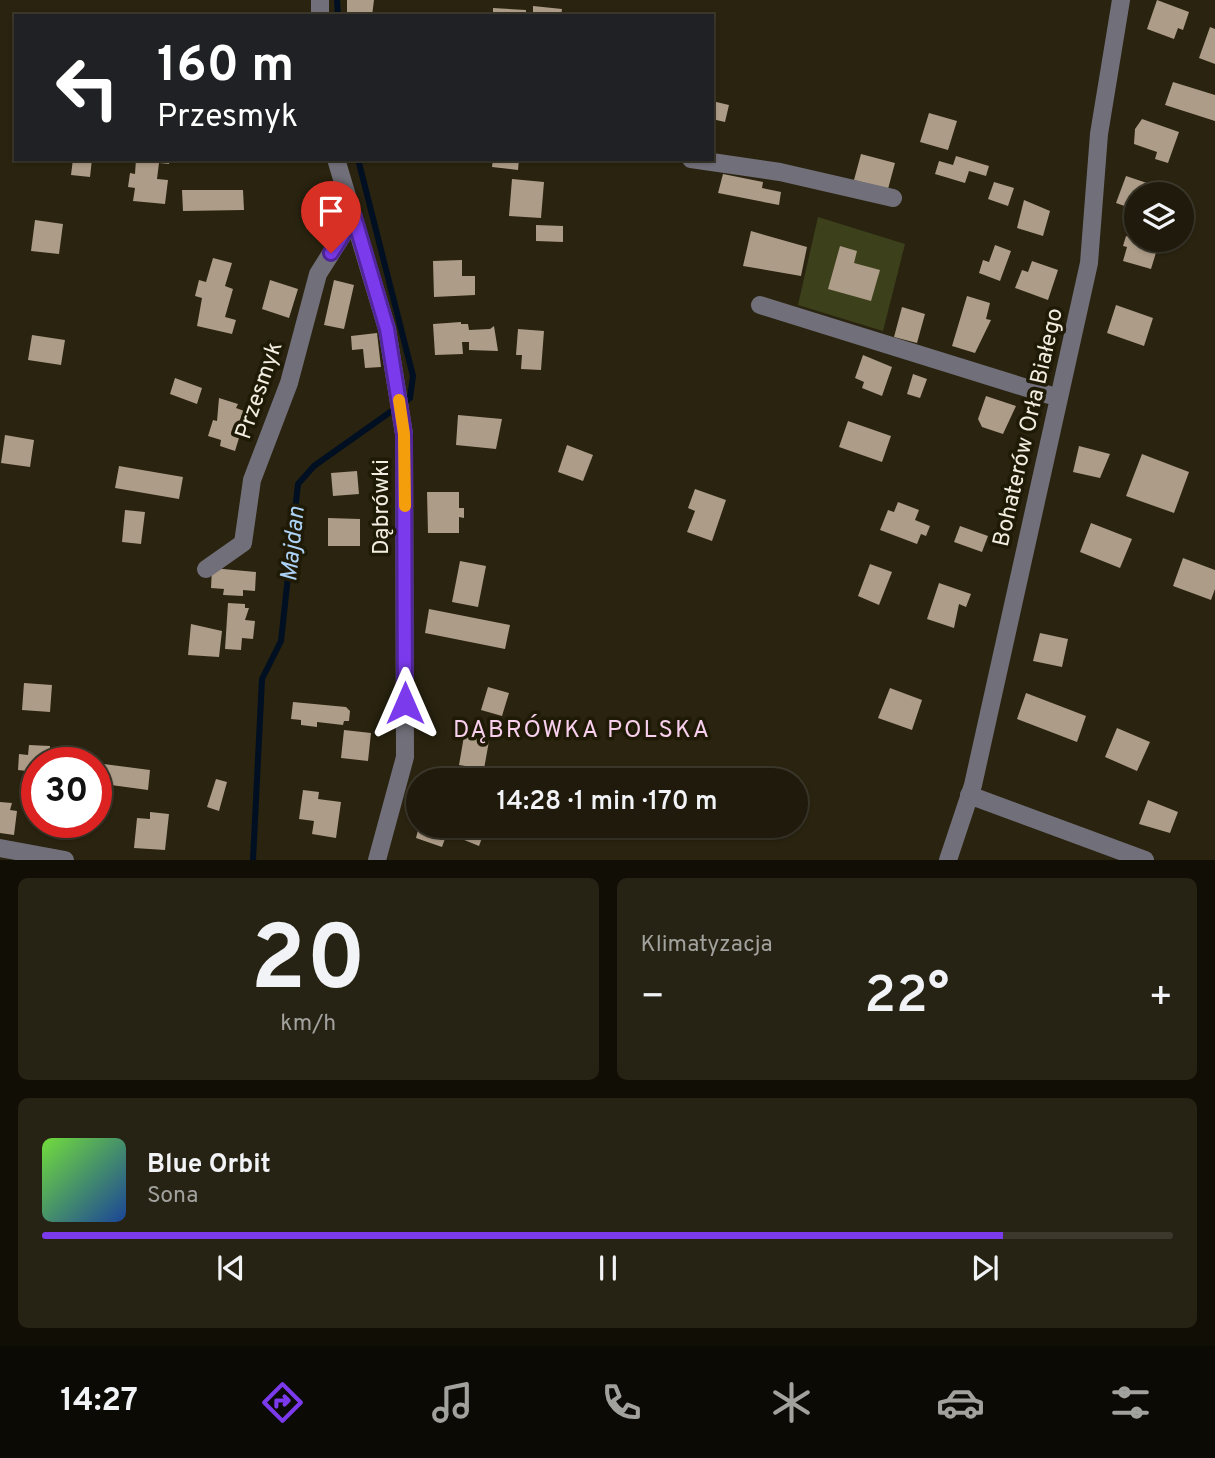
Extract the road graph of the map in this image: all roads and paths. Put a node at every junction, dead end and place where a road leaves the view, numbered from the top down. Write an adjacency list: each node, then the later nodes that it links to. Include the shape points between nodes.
1 (1121, 0): 7 (street, Bohaterów Orła Białego, via 1099,134 1089,263)
2 (337, 161): 5 (street, Dąbrówki)
3 (705, 161): 4 (street, via 780,172)
4 (893, 198)
5 (354, 217): 8 (street, Przesmyk, via 318,274 289,383 252,480 243,543); 12 (street, Dąbrówki, via 387,329 404,448 405,757)
6 (760, 305): 7 (street)
7 (1059, 398): 9 (street, Bohaterów Orła Białego)
8 (206, 569)
9 (969, 795): 13 (street, Bohaterów Orła Białego); 14 (street)
10 (0, 848): 11 (street)
11 (65, 859)
12 (377, 859)
13 (948, 859)
14 (1145, 859)

